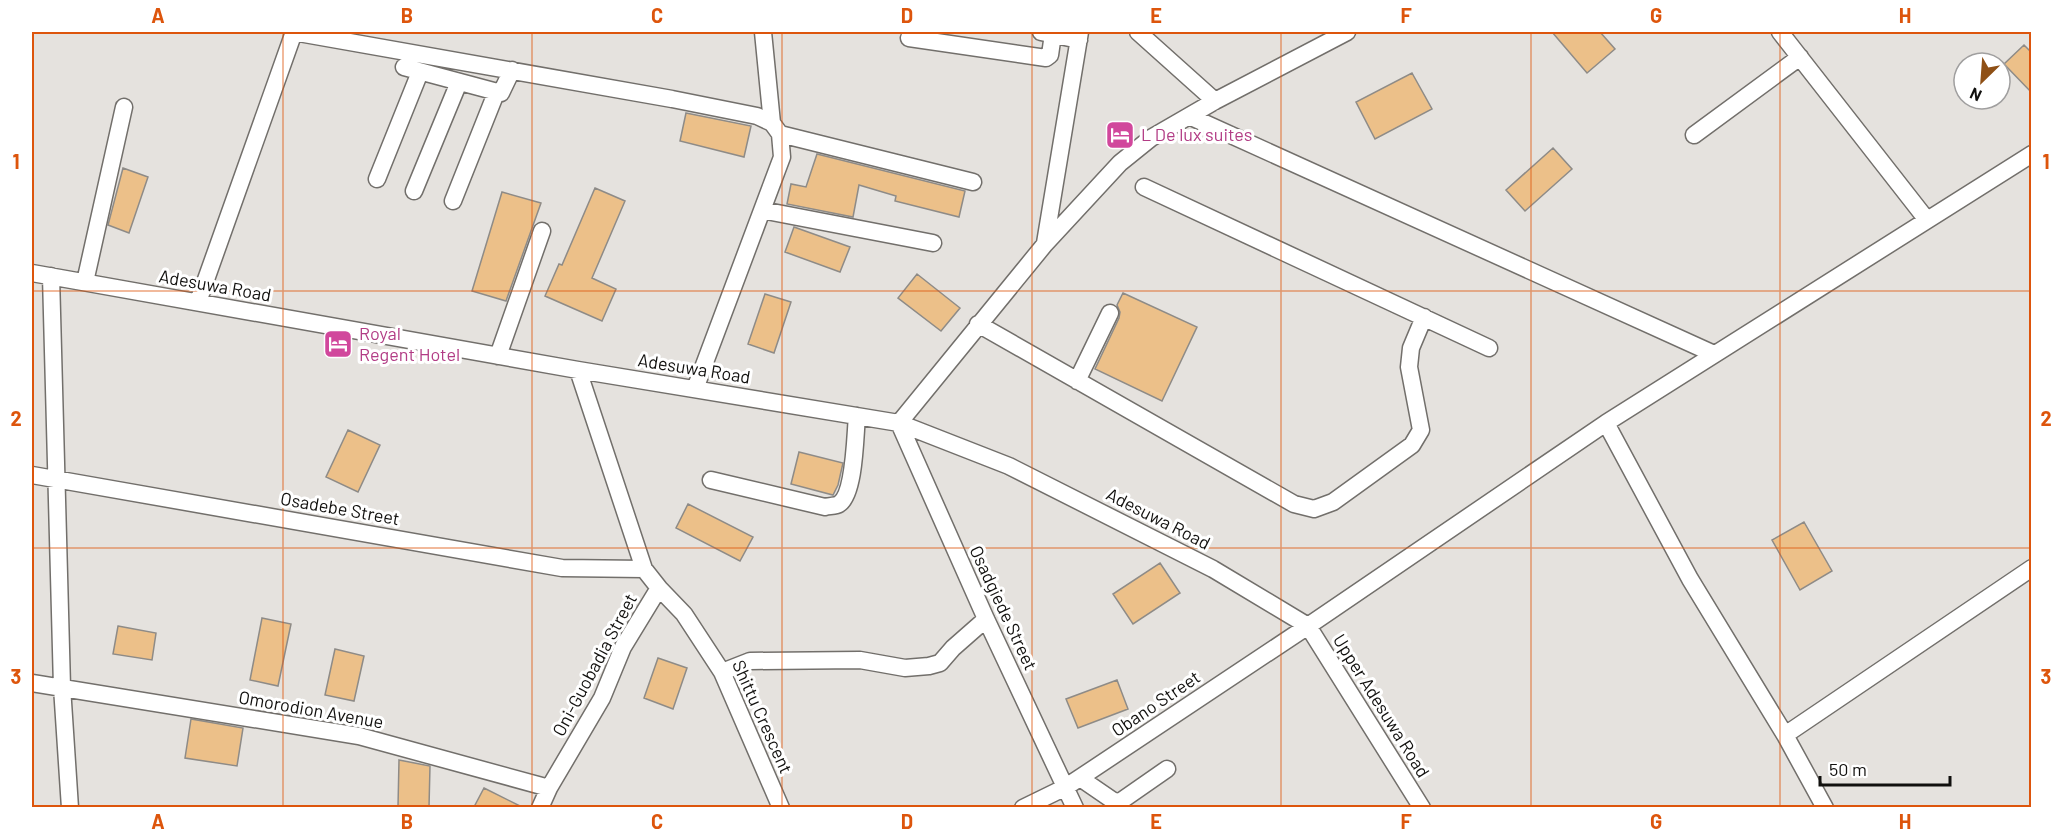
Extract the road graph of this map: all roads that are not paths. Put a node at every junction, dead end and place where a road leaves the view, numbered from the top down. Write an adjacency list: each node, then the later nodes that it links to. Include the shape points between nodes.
1 (293, 32): 11 (street); 33 (street)
2 (763, 32): 17 (street)
3 (1138, 32): 14 (street)
4 (1347, 32): 14 (street)
5 (1780, 32): 10 (street)
6 (1047, 33): 7 (street); 8 (street, via 1050,55 1046,58)
7 (1080, 36): 29 (street)
8 (933, 37): 9 (street)
9 (909, 38)
10 (1800, 57): 18 (street); 26 (street)
11 (512, 70): 13 (street, via 504,90); 17 (street, via 757,116)
12 (459, 82): 13 (street); 20 (street, via 412,69); 23 (street)
13 (496, 93): 24 (street)
14 (1215, 101): 16 (street)
15 (124, 107): 32 (street)
16 (1189, 116): 29 (street, via 1150,138 1120,164); 38 (street)
17 (776, 128): 21 (street); 25 (street, via 782,156)
18 (1694, 135)
19 (2031, 154): 26 (street, Obano Street)
20 (376, 179)
21 (973, 182)
22 (1144, 187): 35 (street)
23 (414, 191)
24 (453, 201)
25 (762, 210): 28 (street); 42 (street)
26 (1927, 220): 38 (street, Obano Street)
27 (542, 231): 39 (street)
28 (933, 243)
29 (1045, 244): 36 (street)
30 (32, 273): 31 (street, Adesuwa Road)
31 (51, 276): 32 (street, Adesuwa Road); 47 (street)
32 (85, 282): 33 (street, Adesuwa Road)
33 (198, 302): 39 (street, Adesuwa Road)
34 (1110, 312): 41 (street)
35 (1424, 317): 37 (street); 41 (street, via 1411,348 1409,367 1421,430 1412,445 1334,502 1314,508 1294,504)
36 (978, 324): 41 (street); 44 (street)
37 (1489, 348)
38 (1714, 354): 45 (street, Obano Street)
39 (498, 356): 40 (street, Adesuwa Road)
40 (578, 370): 42 (street, Adesuwa Road); 50 (street, Oni-Guobadia Street)
41 (1077, 381)
42 (695, 389): 43 (street, Adesuwa Road)
43 (857, 416): 44 (street, Adesuwa Road); 48 (street, via 850,485 838,505 825,507)
44 (899, 423): 52 (street, Osadgiede Street); 53 (street, Adesuwa Road, via 1009,466 1069,495 1213,569)
45 (1606, 423): 53 (street, Obano Street); 57 (street, via 1690,579)
46 (32, 475): 47 (street, Osadebe Street)
47 (58, 480): 50 (street, Osadebe Street, via 562,568); 56 (street)
48 (711, 480)
49 (2031, 568): 57 (street)
50 (644, 569): 51 (street, Oni-Guobadia Street)
51 (659, 588): 54 (street, Shittu Crescent, via 684,614); 60 (street, Oni-Guobadia Street, via 623,647 602,698)
52 (986, 619): 54 (street, via 940,663 929,666 905,668 860,660 750,661); 59 (street, Osadgiede Street)
53 (1308, 626): 59 (street, Obano Street); 66 (street, Upper Adesuwa Road)
54 (722, 672): 63 (street, Shittu Crescent)
55 (32, 683): 56 (street, Omorodion Avenue)
56 (63, 687): 60 (street, Omorodion Avenue, via 359,736); 61 (street)
57 (1785, 735): 67 (street)
58 (1167, 769): 59 (street, via 1115,802)
59 (1073, 782): 64 (street, Obano Street); 65 (street, Osadgiede Street)
60 (549, 788): 62 (street, Oni-Guobadia Street)
61 (70, 807)
62 (540, 807)
63 (781, 807)
64 (1023, 807)
65 (1075, 807)
66 (1422, 807)
67 (1825, 807)

